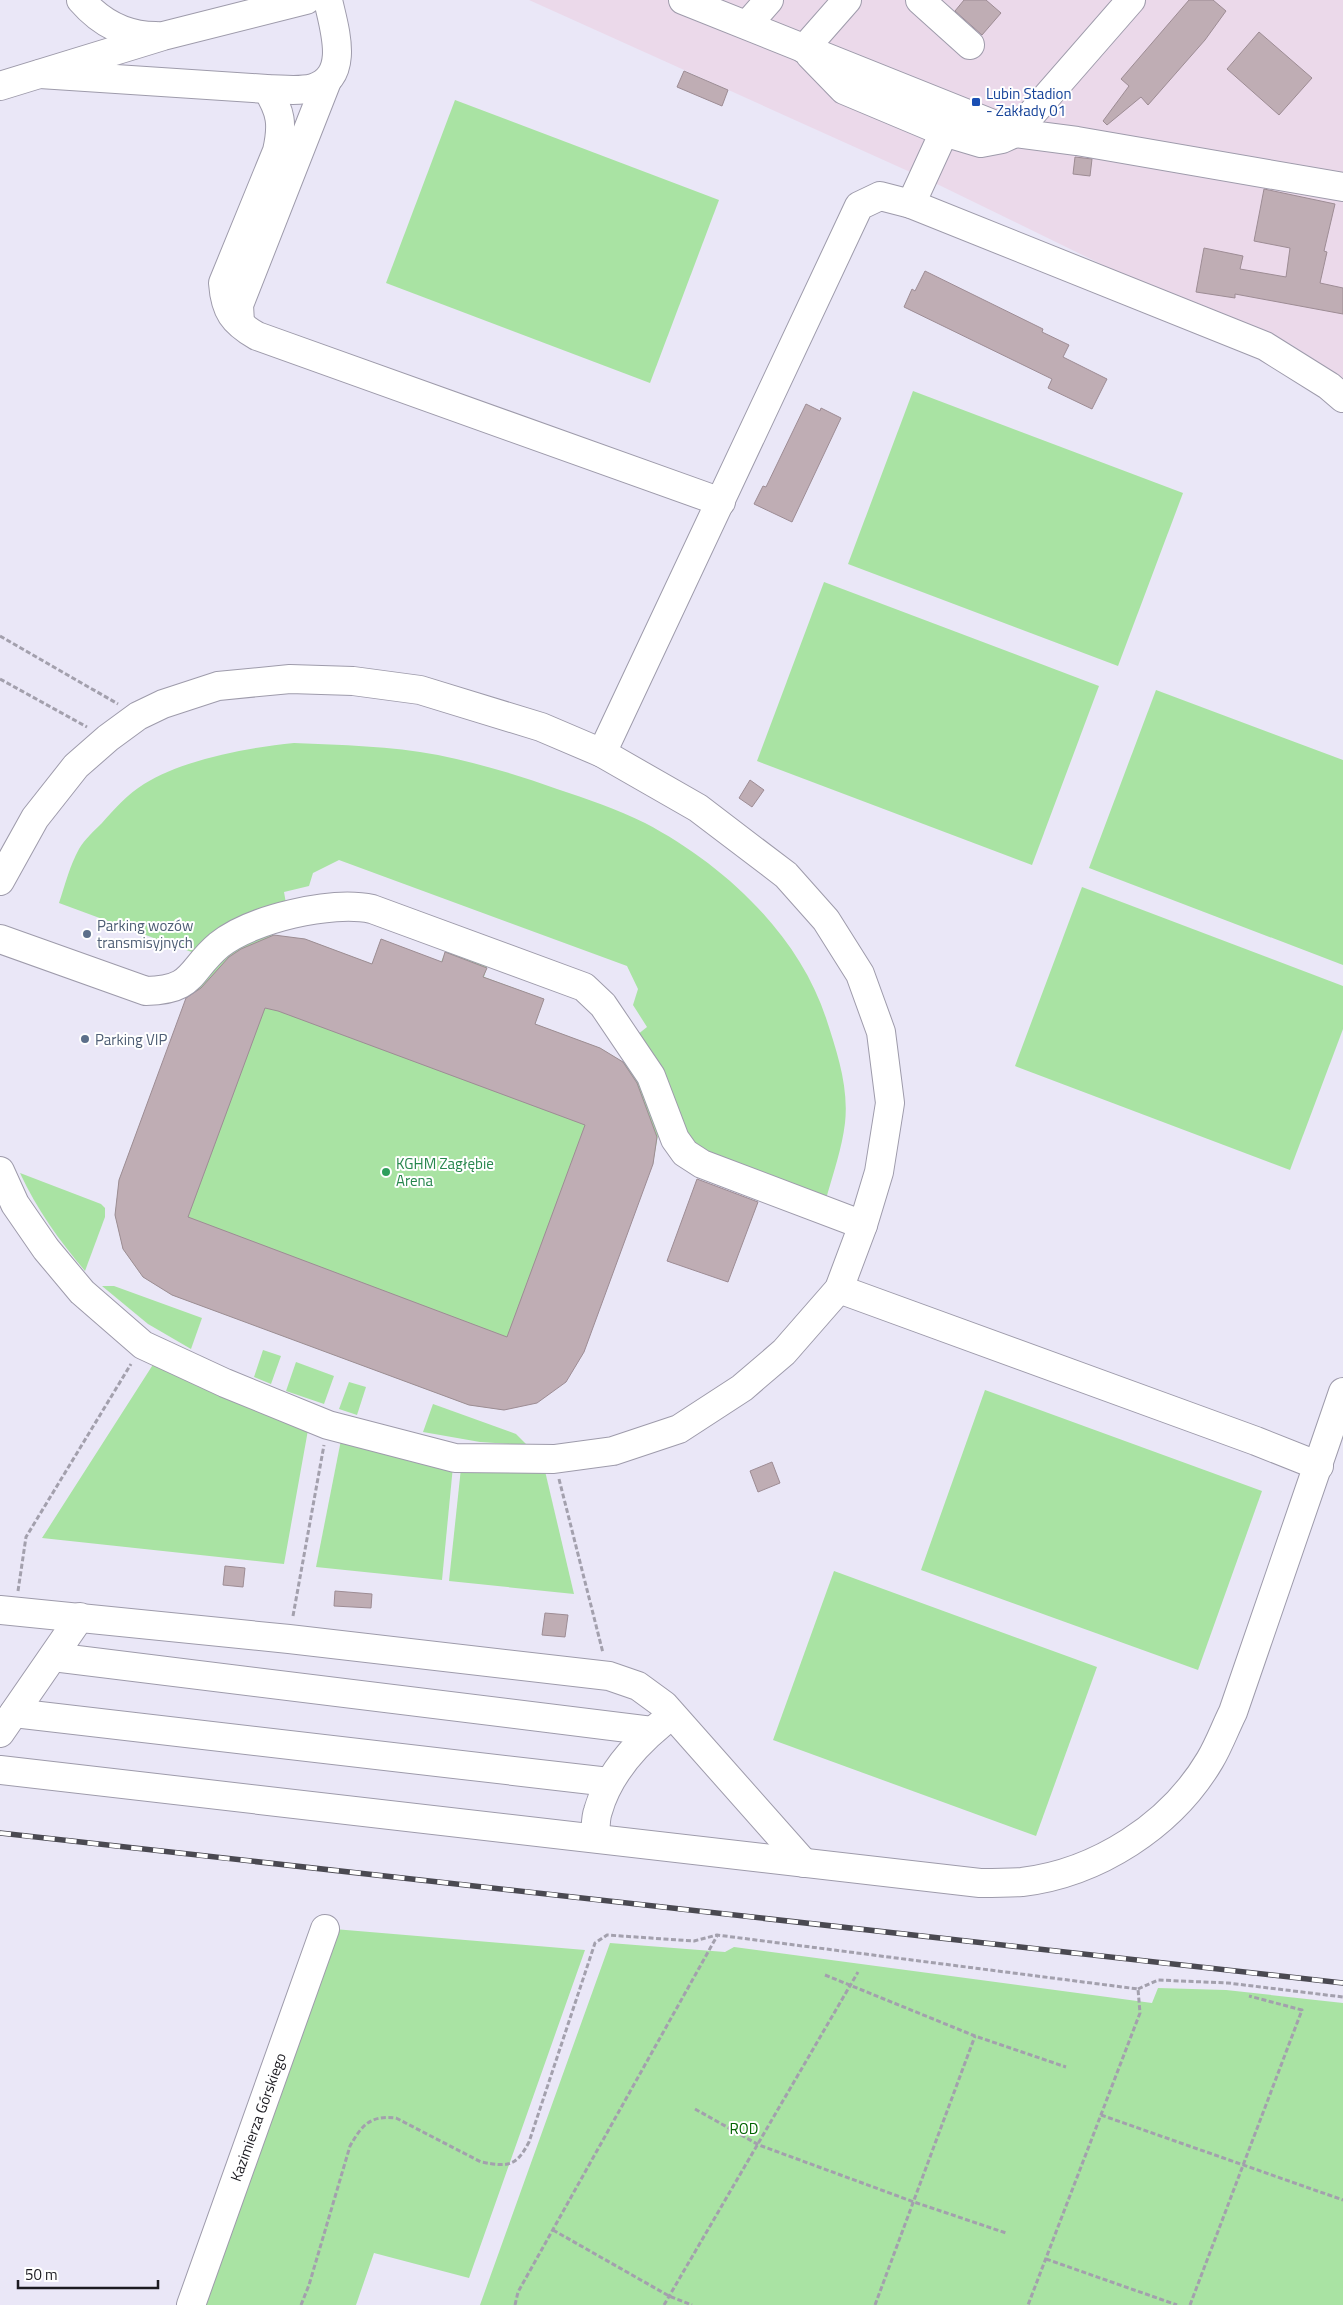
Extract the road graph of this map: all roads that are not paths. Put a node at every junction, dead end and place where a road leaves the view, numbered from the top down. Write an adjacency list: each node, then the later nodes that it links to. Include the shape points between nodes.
1 (81, 0): 11 (street, via 110,26 137,34)
2 (216, 0): 11 (street, via 201,18)
3 (306, 0): 11 (street)
4 (328, 0): 15 (street, via 338,44 336,65)
5 (684, 0): 10 (street)
6 (769, 0): 10 (street)
7 (847, 0): 13 (street)
8 (920, 0): 12 (street)
9 (1131, 0): 19 (street)
10 (748, 25): 13 (street)
11 (172, 33): 14 (street)
12 (970, 45)
13 (804, 49): 18 (street)
14 (39, 74): 16 (street); 17 (street)
15 (327, 81): 17 (street, via 313,88); 22 (street, via 239,304)
16 (0, 86)
17 (266, 89): 22 (street, via 277,106 282,129 277,151 223,283 224,301 230,314)
18 (950, 121): 19 (street); 21 (street)
19 (1015, 133): 20 (street)
20 (1343, 187)
21 (911, 204): 23 (street, via 1265,346); 24 (street, via 880,196 858,206)
22 (249, 337): 24 (street, via 566,454)
23 (1343, 398)
24 (721, 502): 25 (street)
25 (602, 752): 26 (street, via 541,727 429,692 352,682 290,679 218,686 138,716 76,766 35,818); 29 (street, via 698,808 786,875 826,920 860,974 881,1032 890,1102 879,1172)
26 (0, 881)
27 (0, 940): 29 (street, via 146,991 166,991 183,983 219,945 248,928 332,906 372,909 584,988 603,1005 651,1076 670,1129 685,1154 702,1164)
28 (0, 1171): 30 (street, via 15,1204 46,1249 82,1292 143,1345 328,1425 455,1458 554,1460 613,1451 679,1429 742,1388 784,1352)
29 (863, 1225): 30 (street)
30 (839, 1289): 32 (street)
31 (1343, 1392): 32 (street)
32 (1319, 1466): 41 (street, via 1233,1712 1210,1760 1182,1797 1150,1829 1110,1854 1064,1872 1022,1882 980,1883)
33 (8, 1610): 34 (street)
34 (80, 1617): 35 (street); 37 (street, via 609,1676 638,1686 664,1705)
35 (53, 1657): 36 (street); 37 (street)
36 (7, 1723): 39 (street)
37 (662, 1723): 39 (street, via 630,1753); 41 (street)
38 (0, 1770): 40 (street)
39 (609, 1782): 40 (street, via 597,1812)
40 (595, 1838): 41 (street)
41 (804, 1863)
42 (326, 1929): 43 (street, Kazimierza Górskiego)
43 (191, 2305)

